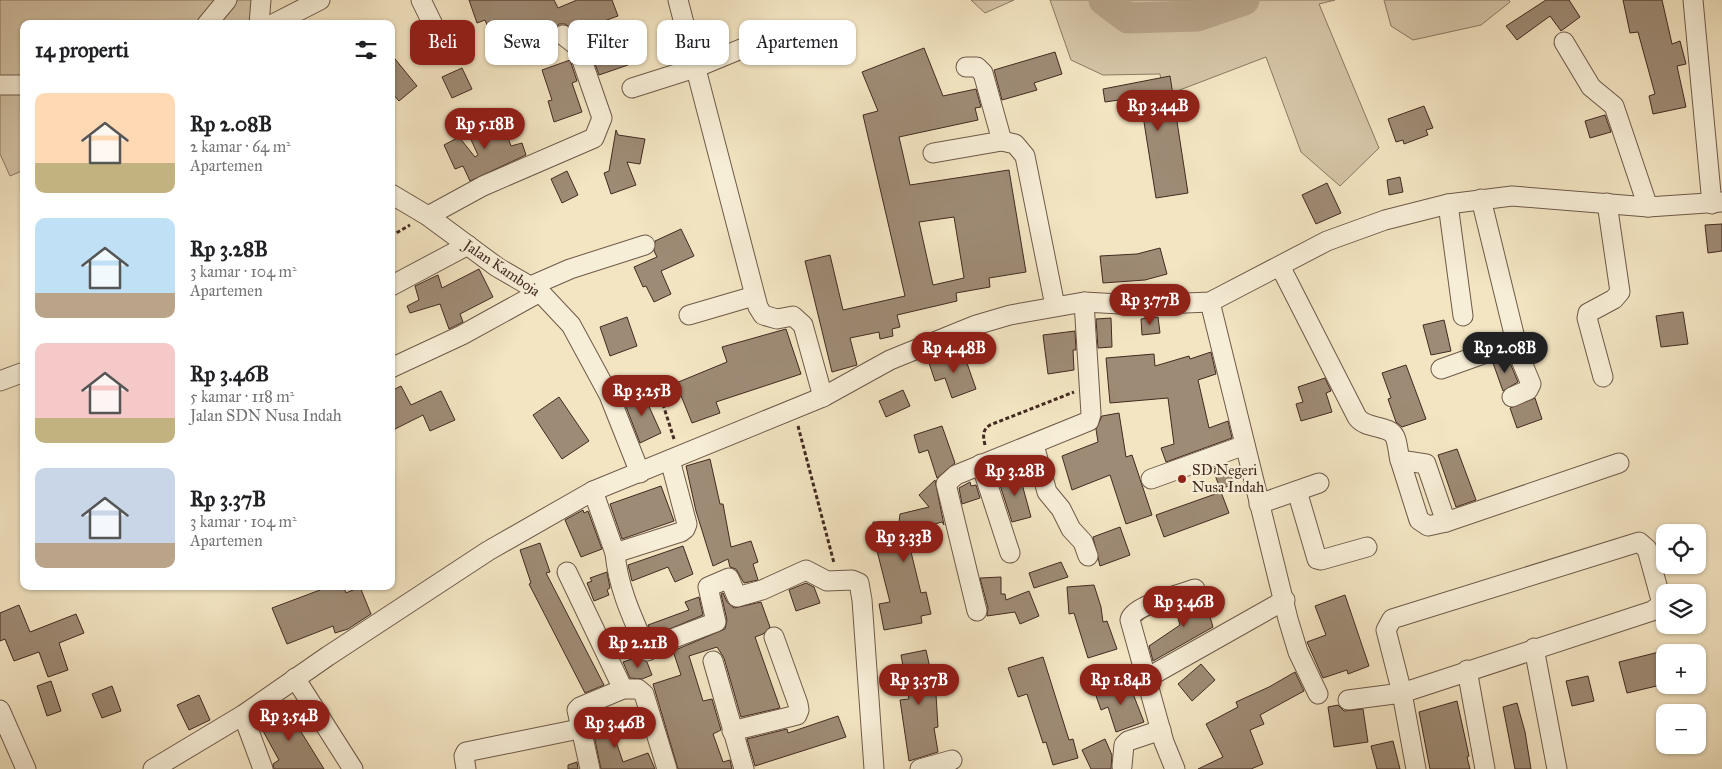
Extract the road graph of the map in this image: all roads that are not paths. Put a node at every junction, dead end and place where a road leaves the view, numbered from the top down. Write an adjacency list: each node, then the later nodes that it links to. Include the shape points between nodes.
1 (227, 0): 7 (street)
2 (261, 0): 8 (street)
3 (320, 0): 9 (street)
4 (421, 0): 10 (street)
5 (678, 0): 15 (street)
6 (1693, 0): 24 (street)
7 (210, 20)
8 (259, 20)
9 (281, 20)
10 (431, 20)
11 (563, 35): 27 (street, via 577,46 602,118 594,138 492,182)
12 (1564, 42): 26 (street, via 1591,87 1614,106)
13 (739, 50): 15 (street)
14 (966, 67): 19 (street, via 977,67 983,73)
15 (695, 68): 18 (street); 33 (street)
16 (0, 85): 17 (street)
17 (20, 85)
18 (632, 88)
19 (1002, 141): 20 (street); 36 (street, via 1015,144 1025,156)
20 (933, 153)
21 (395, 196): 27 (street, Jalan Kamboja)
22 (1481, 199): 23 (street, via 1512,196); 25 (street); 39 (street)
23 (1607, 203): 26 (street); 43 (street, via 1620,292 1614,299 1588,313 1587,318)
24 (1717, 203): 26 (street)
25 (1448, 204): 30 (street, via 1385,220 1336,238 1306,250); 38 (street)
26 (1648, 207)
27 (428, 216): 28 (street, Jalan Kamboja)
28 (468, 245): 31 (street); 32 (street, Jalan Kamboja)
29 (645, 245): 32 (street, via 570,269)
30 (1280, 266): 35 (street); 50 (street, via 1358,417 1366,425 1391,432)
31 (395, 284)
32 (535, 289): 40 (street, via 462,335); 53 (street, Jalan Kamboja, via 571,325 583,344 609,395)
33 (754, 296): 37 (street); 45 (street, via 763,315 776,319 793,316 802,325)
34 (1084, 302): 35 (street, via 1138,305); 36 (street); 47 (street, via 1090,421)
35 (1210, 302): 48 (street)
36 (1055, 306): 45 (street, via 1010,315 938,340 890,360)
37 (689, 315)
38 (1463, 316)
39 (1514, 343): 41 (street); 46 (street, via 1531,384 1528,390)
40 (395, 366)
41 (1442, 369)
42 (20, 374): 44 (street)
43 (1603, 377)
44 (0, 381)
45 (823, 397): 49 (street)
46 (1512, 397)
47 (1034, 445): 51 (street); 63 (street, via 1047,492 1062,509)
48 (1245, 445): 54 (street); 58 (street)
49 (675, 458): 53 (street); 61 (street, via 687,524 685,529)
50 (1400, 460): 59 (street, via 1422,462 1430,468); 59 (street, via 1418,520 1428,526)
51 (985, 463): 62 (street); 67 (street, via 956,475 946,484)
52 (1619, 463): 59 (street)
53 (640, 473): 56 (street)
54 (1151, 479)
55 (1319, 483): 57 (street)
56 (593, 491): 61 (street); 72 (street, via 488,551)
57 (1297, 491): 58 (street); 60 (street, via 1317,559)
58 (1259, 504): 66 (street)
59 (1446, 522)
60 (1367, 547)
61 (614, 552): 94 (street, via 616,573 647,651 716,622 708,587 730,578 737,597 762,590 806,570 826,581 852,580 859,583)
62 (1010, 553)
63 (1088, 556)
64 (567, 572): 74 (street)
65 (1195, 589): 73 (street, via 1143,607 1131,616 1130,624)
66 (1285, 600): 73 (street); 76 (street, via 1298,652)
67 (977, 610)
68 (774, 637): 82 (street, via 798,704 797,715)
69 (1534, 648): 71 (street); 75 (street, via 1660,606 1647,549 1639,542 1392,619 1386,630); 99 (street)
70 (713, 661): 82 (street)
71 (1467, 670): 75 (street); 98 (street)
72 (295, 678): 79 (street); 89 (street)
73 (1145, 679): 81 (street)
74 (622, 689): 80 (street, via 580,707 577,715); 92 (street, via 638,689 644,694)
75 (1402, 693): 77 (street); 97 (street)
76 (1318, 694)
77 (1348, 700)
78 (0, 710): 83 (street)
79 (243, 715): 87 (street); 88 (street)
80 (579, 729): 90 (street, via 466,752); 91 (street)
81 (1161, 730): 85 (street, via 1128,741 1124,745); 96 (street)
82 (732, 731): 93 (street)
83 (5, 736): 86 (street)
84 (952, 760): 95 (street)
85 (1122, 766)
86 (26, 769)
87 (153, 769)
88 (263, 769)
89 (352, 769)
90 (466, 769)
91 (590, 769)
92 (667, 769)
93 (744, 769)
94 (874, 769)
95 (920, 769)
96 (1175, 769)
97 (1416, 769)
98 (1485, 769)
99 (1557, 769)

